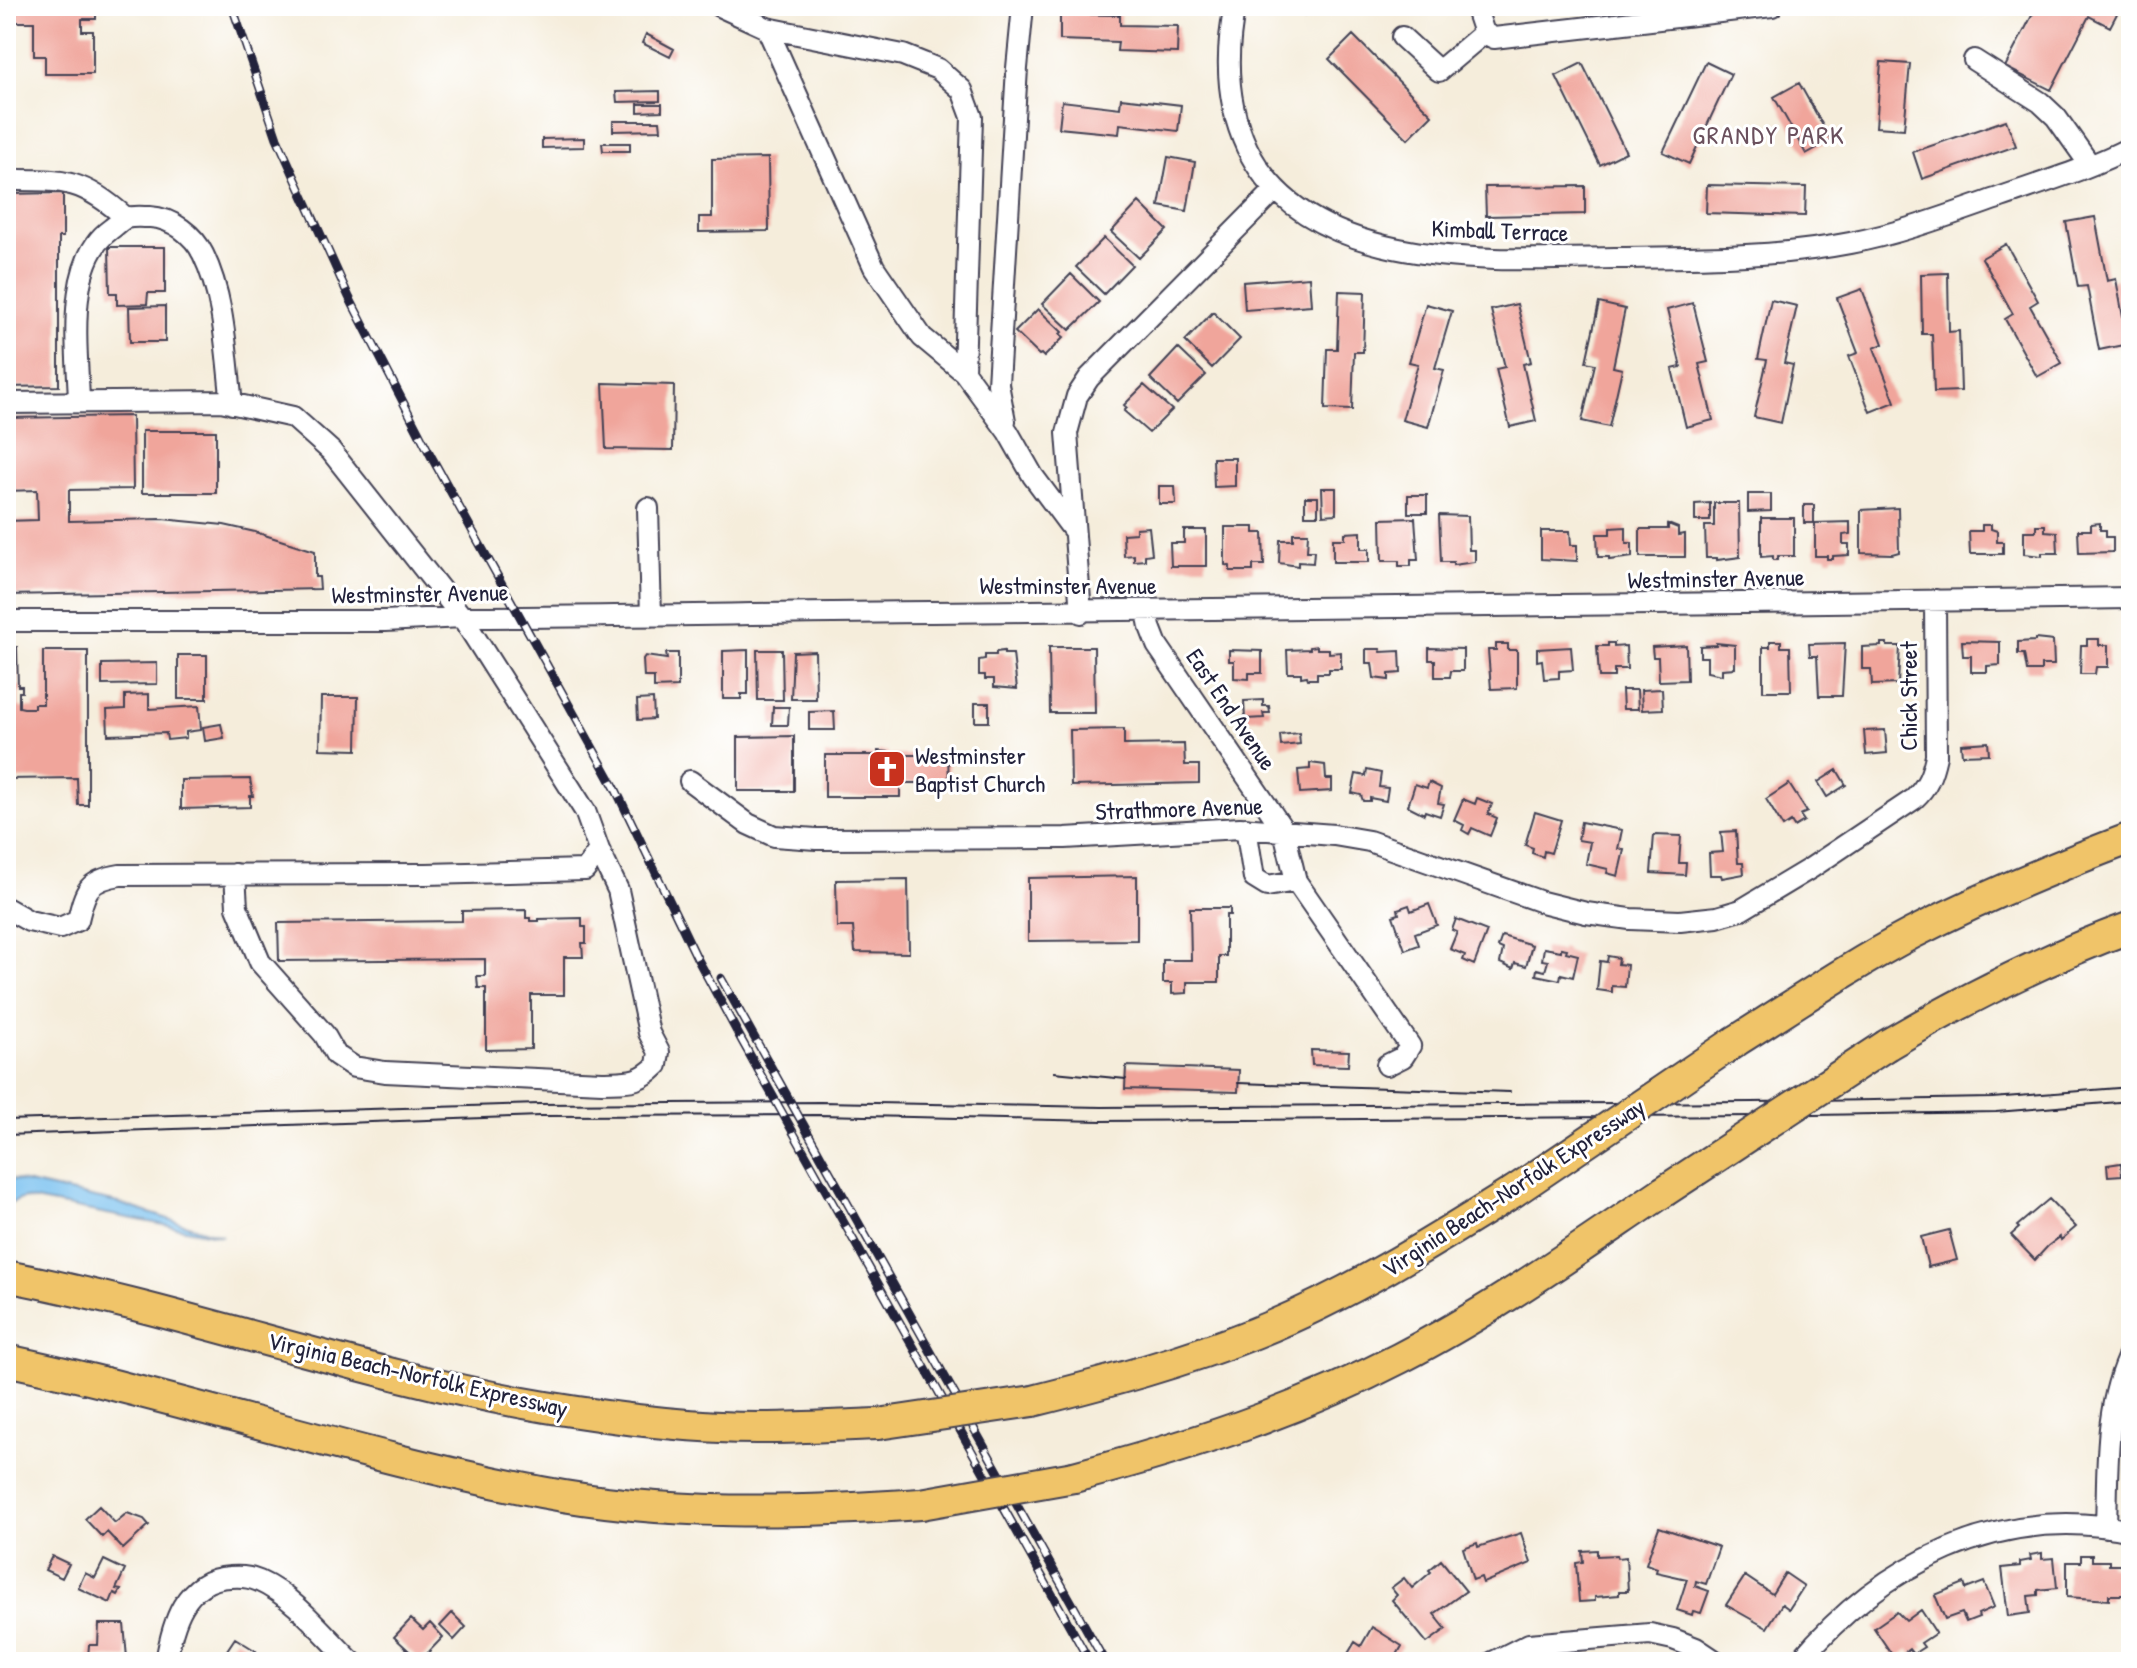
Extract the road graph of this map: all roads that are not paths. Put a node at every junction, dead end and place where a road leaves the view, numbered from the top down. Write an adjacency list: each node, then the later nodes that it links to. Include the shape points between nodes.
1 (719, 6): 6 (street)
2 (1235, 6): 13 (street, Kimball Terrace, via 1228,72 1231,99 1254,163)
3 (1475, 6): 7 (street)
4 (1772, 6): 7 (street, via 1516,36 1494,38)
5 (1020, 8): 19 (street, via 998,384)
6 (767, 28): 15 (street, via 874,267 922,337); 15 (street, via 903,55 938,69 962,90 972,117)
7 (1484, 33): 8 (street, via 1439,71)
8 (1402, 37)
9 (1974, 60): 11 (street, via 2040,102)
10 (2131, 147): 11 (street, Kimball Terrace)
11 (2090, 165): 13 (street, Kimball Terrace, via 1883,235 1790,252 1732,255 1481,260 1435,255 1324,225)
12 (6, 180): 14 (street, via 62,180 102,196)
13 (1275, 190): 21 (street, via 1077,396 1067,433)
14 (126, 218): 16 (street, via 105,233 80,281); 18 (street, via 155,217 174,224 202,251 220,307)
15 (964, 372): 19 (street)
16 (79, 402): 17 (street); 18 (street)
17 (6, 403)
18 (232, 404): 27 (street, via 293,417 331,451)
19 (1008, 432): 21 (street)
20 (648, 508): 26 (street)
21 (1074, 531): 25 (street)
22 (2131, 598): 23 (street, Westminster Avenue)
23 (1935, 600): 24 (street, Westminster Avenue); 33 (street, Chick Street, via 1936,756 1931,776 1914,799)
24 (1147, 611): 25 (street, Westminster Avenue); 31 (street, East End Avenue, via 1157,645)
25 (1081, 613): 26 (street, Westminster Avenue)
26 (651, 616): 27 (street, Westminster Avenue)
27 (462, 617): 28 (street, Westminster Avenue); 34 (street, via 585,811)
28 (6, 621)
29 (690, 781): 30 (street, Strathmore Avenue, via 748,824 774,836 1065,838)
30 (1246, 828): 31 (street, Strathmore Avenue); 36 (street, via 1254,878 1267,886)
31 (1284, 831): 33 (street, Strathmore Avenue, via 1369,841 1586,913 1680,921 1741,910); 36 (street)
32 (2131, 838): 40 (highway, Virginia Beach-Norfolk Expressway, bridge, via 1982,900 1849,970 1385,1270 1258,1332 1176,1362 1033,1401 878,1424 766,1429 654,1422 546,1407)
33 (1845, 845)
34 (599, 850): 35 (street, via 585,870); 35 (street, via 618,890 649,1033 659,1052 657,1065 636,1081 354,1067 336,1055 260,962 237,907)
35 (235, 874): 37 (street, via 101,878 85,892 78,920 60,928 29,921)
36 (1296, 881): 39 (street, via 1410,1046 1403,1057)
37 (6, 908)
38 (2131, 927): 42 (highway, bridge, via 2017,975 1887,1045 1492,1305 1400,1358 1235,1430 1074,1477 921,1504 850,1509 722,1511 613,1502 396,1460)
39 (1387, 1065)
40 (6, 1276)
41 (2131, 1351): 43 (street, via 2114,1395)
42 (6, 1360)
43 (2106, 1527): 44 (street); 49 (street, via 2035,1526 1995,1532 1932,1555 1854,1604)
44 (2131, 1531)
45 (166, 1662): 46 (street, via 174,1625 190,1595 215,1579 245,1577 295,1606)
46 (352, 1662)
47 (1493, 1662): 48 (street, via 1529,1644 1638,1634 1673,1639)
48 (1717, 1662)
49 (1799, 1662)

